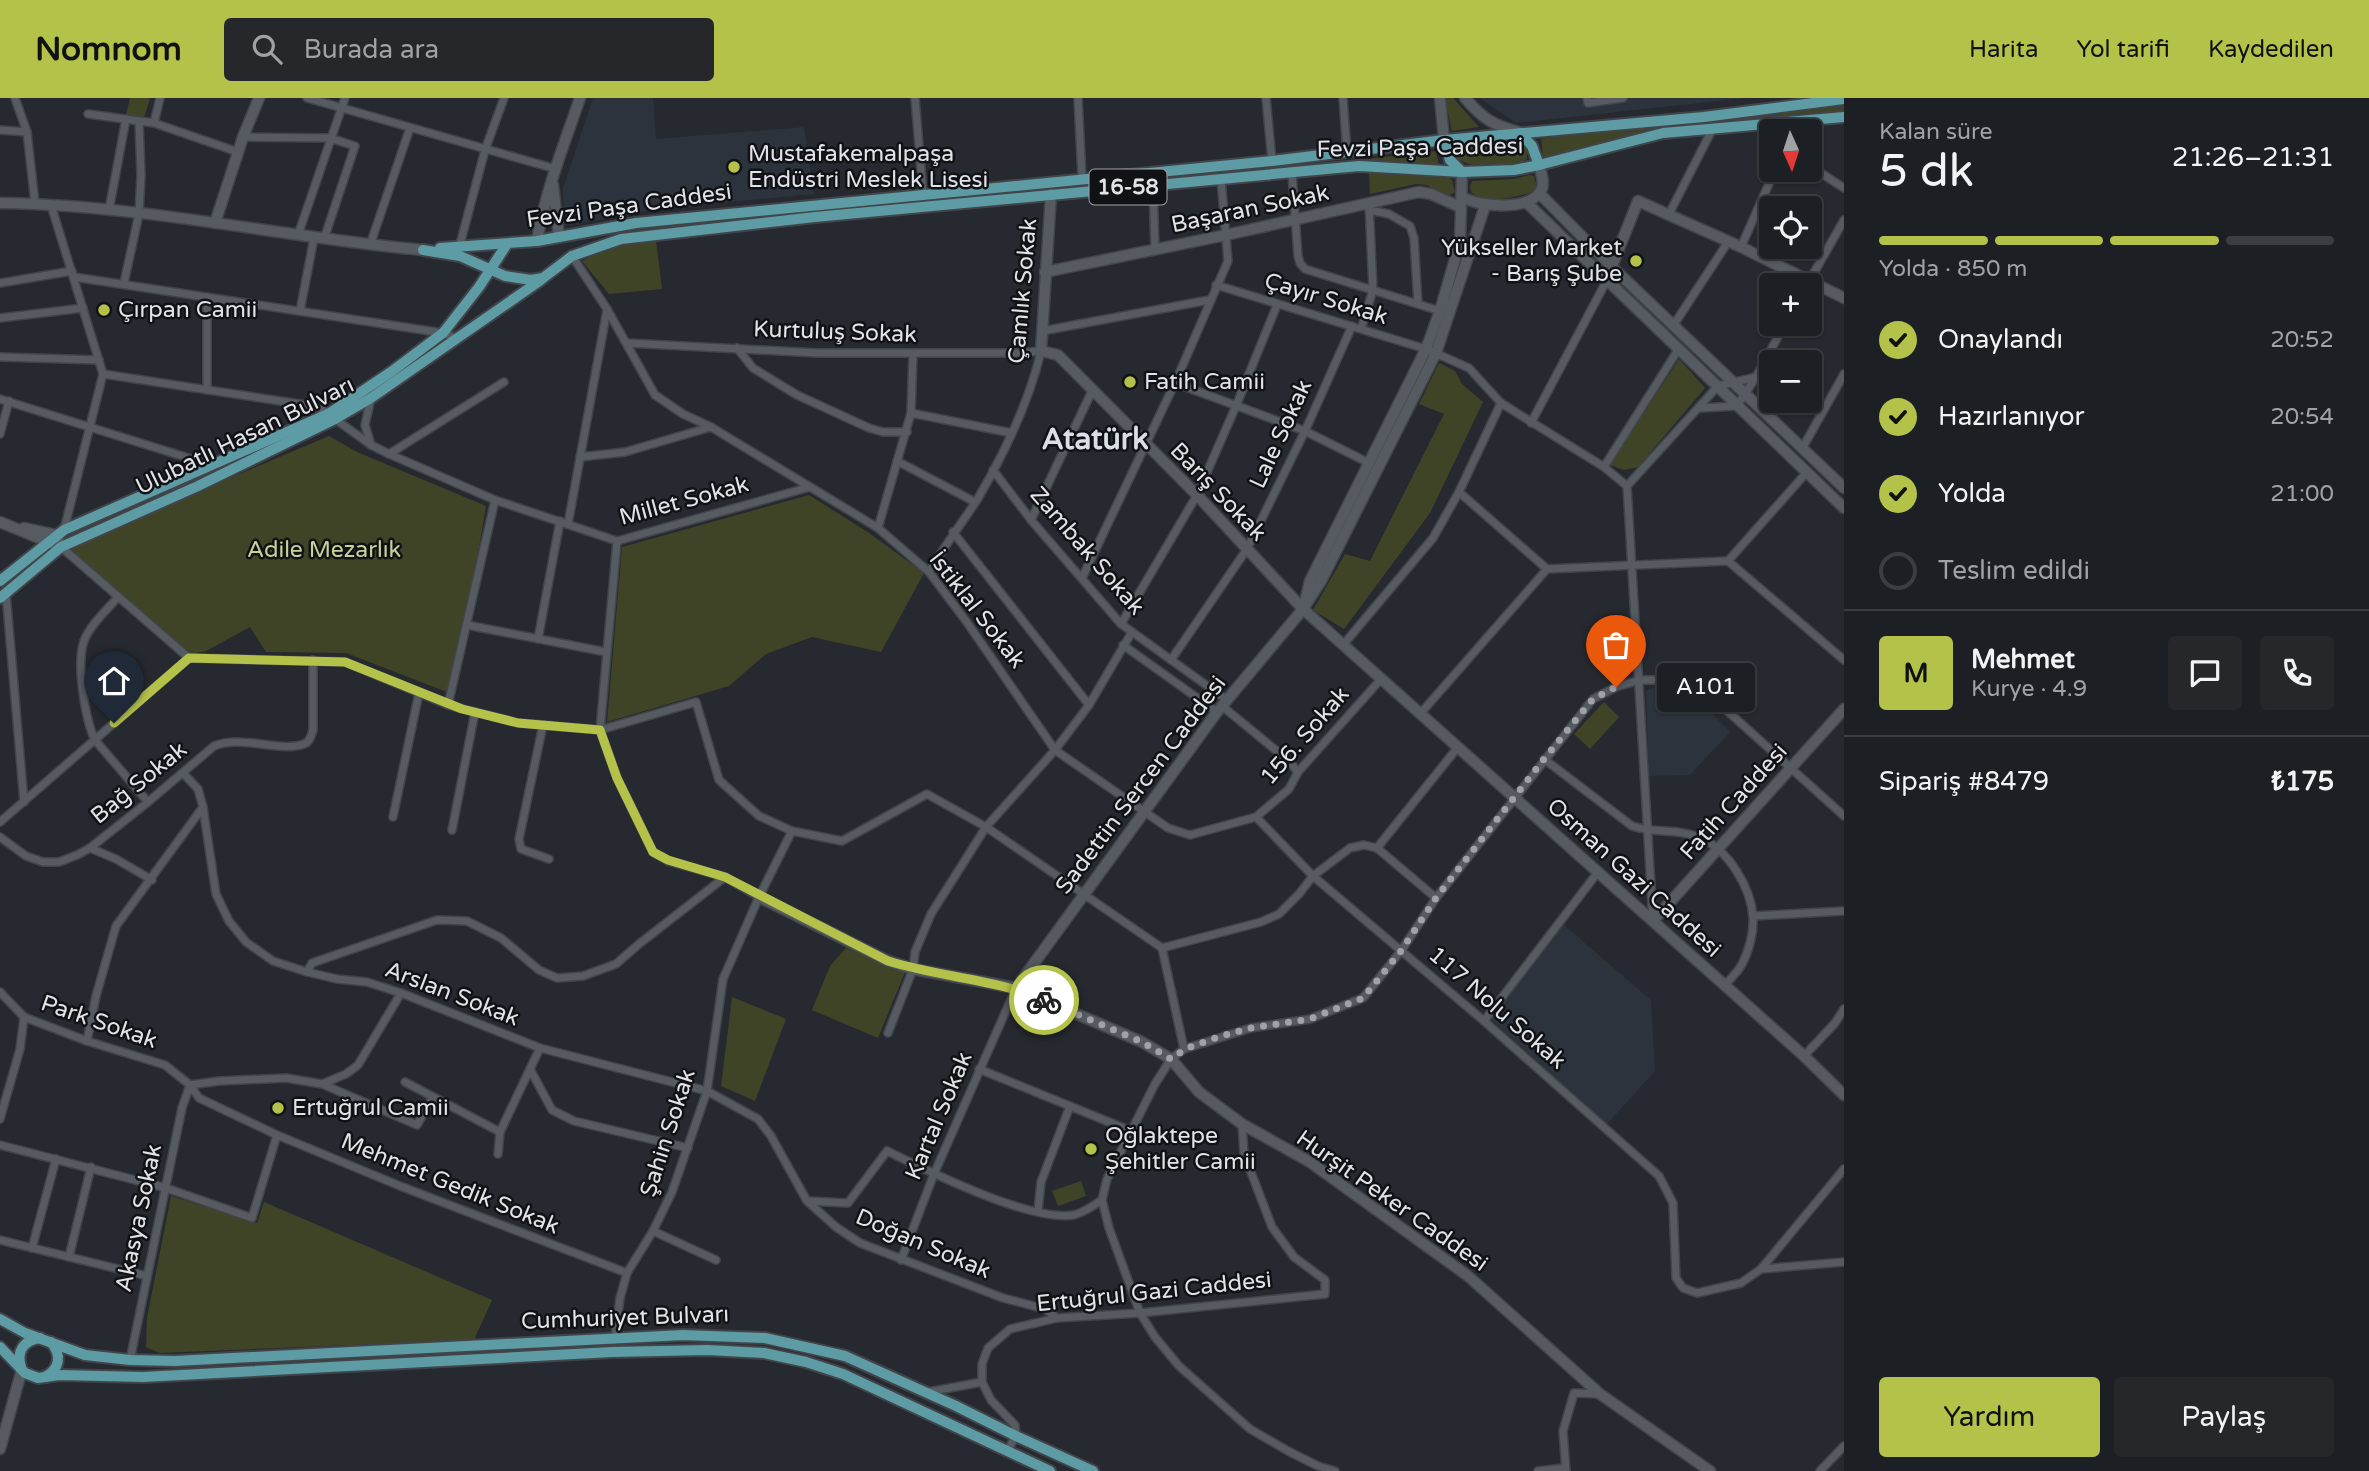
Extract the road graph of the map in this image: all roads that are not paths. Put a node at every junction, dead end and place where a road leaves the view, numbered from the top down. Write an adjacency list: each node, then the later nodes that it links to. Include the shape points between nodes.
1 (15, 98): 27 (street)
2 (160, 98): 22 (street)
3 (260, 98): 29 (street)
4 (307, 98): 17 (street)
5 (345, 98): 17 (street)
6 (504, 98): 32 (street)
7 (580, 98): 37 (street)
8 (915, 98): 47 (street)
9 (1078, 98): 41 (street)
10 (1266, 98): 35 (street)
11 (1343, 98): 34 (street)
12 (1440, 98): 31 (street)
13 (1465, 98): 28 (street, via 1493,125)
14 (1623, 98): 16 (street)
15 (1844, 99): 28 (main road, Fevzi Paşa Caddesi / 16-58)
16 (1588, 100)
17 (341, 108): 24 (street); 30 (street)
18 (88, 114): 20 (street)
19 (1844, 117): 23 (main road, Fevzi Paşa Caddesi / 16-58)
20 (126, 119): 21 (street); 57 (street)
21 (139, 121): 22 (street); 58 (street)
22 (154, 123): 33 (street)
23 (1758, 126): 26 (main road, Fevzi Paşa Caddesi / 16-58)
24 (410, 128): 32 (street); 70 (street)
25 (0, 130): 27 (street)
26 (1712, 130): 36 (main road, Fevzi Paşa Caddesi / 16-58, via 1663,134); 59 (street)
27 (27, 132): 53 (street)
28 (1520, 133): 31 (main road, Fevzi Paşa Caddesi / 16-58); 36 (main road, via 1532,146)
29 (243, 137): 30 (street); 33 (street)
30 (330, 138): 63 (street); 66 (street, via 355,146)
31 (1444, 140): 34 (main road, Fevzi Paşa Caddesi / 16-58); 38 (main road, via 1450,160)
32 (485, 150): 37 (street); 74 (street)
33 (238, 152): 62 (street)
34 (1347, 153): 35 (main road, Fevzi Paşa Caddesi / 16-58)
35 (1272, 161): 41 (main road, Fevzi Paşa Caddesi / 16-58)
36 (1539, 166): 38 (main road, Fevzi Paşa Caddesi / 16-58); 49 (street)
37 (556, 169): 44 (street)
38 (1462, 172): 39 (main road, Fevzi Paşa Caddesi / 16-58, via 1359,166); 50 (street, Sadettin Sercen Caddesi)
39 (1292, 173): 42 (main road, Fevzi Paşa Caddesi / 16-58); 60 (street)
40 (1822, 174): 46 (street)
41 (1082, 178): 47 (main road, Fevzi Paşa Caddesi / 16-58)
42 (1221, 179): 45 (main road, Fevzi Paşa Caddesi / 16-58); 64 (street)
43 (1770, 182): 71 (street)
44 (553, 184): 65 (street); 67 (street, via 543,204)
45 (1153, 185): 48 (main road, Fevzi Paşa Caddesi / 16-58); 73 (street)
46 (1844, 188)
47 (923, 194): 65 (main road, Fevzi Paşa Caddesi / 16-58, via 636,223)
48 (1051, 194): 75 (main road, Fevzi Paşa Caddesi / 16-58, via 621,239); 78 (street, Çamlık Sokak)
49 (1540, 194): 51 (street); 76 (street)
50 (1461, 202): 55 (street, Başaran Sokak, via 1419,192); 56 (street, Başaran Sokak); 96 (street, Sadettin Sercen Caddesi, via 1460,242)
51 (1526, 202): 56 (street); 83 (street)
52 (0, 203): 53 (street, Fevzi Paşa Caddesi)
53 (35, 203): 54 (street, Fevzi Paşa Caddesi)
54 (51, 205): 57 (street, Fevzi Paşa Caddesi); 81 (street)
55 (1369, 206): 60 (street, Başaran Sokak); 88 (street); 93 (street, via 1410,226)
56 (1485, 206): 110 (street, Sadettin Sercen Caddesi)
57 (109, 210): 58 (street, Fevzi Paşa Caddesi)
58 (139, 214): 62 (street, Fevzi Paşa Caddesi); 85 (street)
59 (1669, 214): 68 (street); 76 (street, via 1638,201)
60 (1295, 220): 64 (street, Başaran Sokak); 88 (street, via 1300,263 1305,269)
61 (1844, 220): 80 (street)
62 (215, 223): 63 (street, Fevzi Paşa Caddesi)
63 (298, 235): 66 (street, Fevzi Paşa Caddesi)
64 (1226, 235): 73 (street, Başaran Sokak); 86 (street, via 1228,261)
65 (559, 237): 67 (main road, Fevzi Paşa Caddesi / 16-58); 75 (main road)
66 (319, 238): 70 (street, Fevzi Paşa Caddesi); 97 (street)
67 (537, 241): 69 (main road, Fevzi Paşa Caddesi / 16-58)
68 (1728, 242): 71 (street); 100 (street)
69 (507, 244): 74 (main road, Fevzi Paşa Caddesi / 16-58); 77 (main road, Ulubatlı Hasan Bulvarı)
70 (370, 245): 72 (street, Fevzi Paşa Caddesi)
71 (1741, 247): 79 (street)
72 (423, 250): 74 (main road, Fevzi Paşa Caddesi / 16-58)
73 (1155, 250): 78 (street, Başaran Sokak)
74 (459, 252): 77 (main road, Fevzi Paşa Caddesi / 16-58)
75 (572, 256): 82 (main road, Fevzi Paşa Caddesi / 16-58); 95 (street, İstiklal Sokak)
76 (1611, 266): 83 (street); 100 (street)
77 (491, 270): 82 (main road, Fevzi Paşa Caddesi / 16-58, via 519,278); 103 (main road, Ulubatlı Hasan Bulvarı)
78 (1045, 272): 102 (street, Çamlık Sokak)
79 (1791, 273)
80 (1813, 273)
81 (73, 274): 84 (street); 85 (street); 94 (street)
82 (543, 278): 105 (main road, Ulubatlı Hasan Bulvarı)
83 (1606, 280): 108 (street); 132 (street)
84 (0, 283)
85 (124, 283): 89 (street)
86 (1216, 285): 91 (street); 92 (street, Çayır Sokak)
87 (1822, 288): 90 (street)
88 (1373, 290): 93 (street); 101 (street)
89 (208, 296): 97 (street); 121 (street)
90 (1844, 298)
91 (1209, 300): 102 (street); 118 (street)
92 (1277, 304): 99 (street, Çayır Sokak); 128 (street)
93 (1418, 304): 96 (street)
94 (83, 308): 98 (street); 113 (street)
95 (607, 309): 106 (street, İstiklal Sokak); 143 (street)
96 (1440, 310): 110 (street, Sadettin Sercen Caddesi)
97 (300, 311): 103 (street)
98 (0, 318)
99 (1352, 326): 101 (street, Çayır Sokak); 136 (street, Lale Sokak)
100 (1673, 326): 119 (street)
101 (1362, 329): 110 (street, Çayır Sokak)
102 (1042, 331): 109 (street, Çamlık Sokak)
103 (443, 333): 105 (street); 131 (main road, Ulubatlı Hasan Bulvarı)
104 (1778, 336): 116 (street)
105 (455, 338): 124 (main road, Ulubatlı Hasan Bulvarı)
106 (627, 343): 107 (street, Kurtuluş Sokak); 134 (street, İstiklal Sokak, via 655,395)
107 (736, 348): 111 (street, Kurtuluş Sokak); 135 (street, via 753,368 797,395 869,428)
108 (1678, 350): 120 (street); 147 (street)
109 (1041, 351): 111 (street, Kurtuluş Sokak); 122 (street, Barış Sokak, via 1058,355); 137 (street, Çamlık Sokak)
110 (1431, 351): 126 (street, Çayır Sokak, via 1468,368); 145 (street, Sadettin Sercen Caddesi); 175 (street, Sadettin Sercen Caddesi, via 1321,581)
111 (913, 354): 130 (street)
112 (0, 358): 113 (street)
113 (99, 360): 114 (street)
114 (103, 374): 121 (street); 133 (street)
115 (1844, 374): 141 (street)
116 (1756, 377): 119 (street); 123 (street)
117 (504, 382): 142 (street)
118 (1175, 383): 128 (street); 140 (street)
119 (1735, 384): 120 (street); 123 (street)
120 (1718, 386): 127 (street); 129 (street)
121 (207, 390): 131 (street, via 313,406)
122 (1092, 391): 140 (street, Barış Sokak); 158 (street)
123 (1744, 392): 127 (street); 141 (street)
124 (371, 398): 131 (main road, Ulubatlı Hasan Bulvarı); 139 (street, via 365,425)
125 (4, 400): 133 (street); 138 (street)
126 (1501, 403): 132 (street, Çayır Sokak); 153 (street)
127 (1737, 405): 129 (street); 149 (street)
128 (1237, 406): 136 (street); 154 (street)
129 (1700, 408): 151 (street)
130 (911, 412): 135 (street); 137 (street)
131 (332, 416): 139 (street, Millet Sokak); 146 (main road, Ulubatlı Hasan Bulvarı); 165 (main road, Ulubatlı Hasan Bulvarı, via 198,486)
132 (1531, 423): 147 (street, Çayır Sokak)
133 (91, 425): 146 (street); 163 (street)
134 (711, 427): 143 (street, via 625,452); 150 (street, İstiklal Sokak)
135 (907, 432): 144 (street)
136 (1306, 432): 145 (street); 166 (street, Lale Sokak)
137 (1012, 433): 148 (street, Çamlık Sokak)
138 (0, 435)
139 (371, 445): 142 (street, Millet Sokak)
140 (1145, 445): 154 (street, Barış Sokak); 171 (street)
141 (1804, 447): 152 (street)
142 (389, 454): 155 (street, Millet Sokak)
143 (580, 457): 159 (street)
144 (897, 461): 156 (street); 161 (street)
145 (1369, 463): 175 (street, Sadettin Sercen Caddesi, via 1310,581)
146 (211, 465): 163 (main road, Ulubatlı Hasan Bulvarı)
147 (1604, 467): 151 (street, Çayır Sokak)
148 (993, 470): 156 (street, Çamlık Sokak); 158 (street, Zambak Sokak)
149 (1807, 472): 157 (street); 167 (street)
150 (810, 486): 161 (street, İstiklal Sokak); 164 (street, Millet Sokak)
151 (1627, 486): 168 (street)
152 (1844, 488)
153 (1459, 492): 169 (street); 181 (street, via 1433,538)
154 (1197, 495): 166 (street, Barış Sokak); 176 (street)
155 (495, 500): 159 (street, Millet Sokak); 177 (street)
156 (975, 502): 162 (street, Çamlık Sokak)
157 (1844, 508)
158 (1031, 520): 171 (street, Zambak Sokak)
159 (564, 523): 164 (street, Millet Sokak); 179 (street)
160 (5, 524): 163 (street)
161 (877, 528): 170 (street, İstiklal Sokak)
162 (953, 532): 170 (street, Çamlık Sokak); 191 (street)
163 (55, 536): 165 (street); 172 (main road, Ulubatlı Hasan Bulvarı)
164 (617, 541): 182 (street)
165 (61, 547): 173 (main road, Ulubatlı Hasan Bulvarı); 174 (street)
166 (1247, 550): 175 (street, Barış Sokak); 185 (street, Lale Sokak)
167 (1728, 561): 168 (street); 186 (street)
168 (1632, 565): 169 (street); 188 (street)
169 (1547, 569): 195 (street)
170 (929, 572): 200 (street, İstiklal Sokak)
171 (1082, 578): 176 (street, Zambak Sokak)
172 (0, 581)
173 (3, 595): 206 (street)
174 (118, 597): 183 (street); 198 (street, via 85,639 80,662 89,728)
175 (1303, 609): 181 (street, Osman Gazi Caddesi); 192 (street, Sadettin Sercen Caddesi)
176 (1121, 624): 178 (street, Zambak Sokak)
177 (467, 625): 179 (street); 190 (street)
178 (1132, 632): 180 (street); 185 (street, Zambak Sokak)
179 (538, 639): 182 (street)
180 (1123, 645): 191 (street); 192 (street, Zambak Sokak)
181 (1343, 645): 187 (street, Osman Gazi Caddesi)
182 (606, 652): 197 (street)
183 (189, 658): 184 (street); 198 (street)
184 (313, 660): 189 (street, via 345,662); 204 (street, Bağ Sokak, via 313,730 305,744 222,743)
185 (1171, 660): 192 (street, Zambak Sokak)
186 (1844, 660)
187 (1381, 679): 195 (street, Osman Gazi Caddesi); 203 (street, 156. Sokak)
188 (1639, 680): 201 (street, via 1593,699); 202 (street, via 1676,680 1704,690); 217 (street)
189 (419, 693): 190 (street); 211 (street)
190 (448, 705): 194 (street)
191 (1088, 705): 200 (street)
192 (1222, 706): 203 (street); 209 (street, Sadettin Sercen Caddesi)
193 (1844, 709): 202 (street, Fatih Caddesi)
194 (475, 712): 196 (street); 215 (street)
195 (1420, 714): 199 (street, Osman Gazi Caddesi)
196 (543, 725): 197 (street); 222 (street, via 519,839 522,849)
197 (600, 730): 216 (street, via 696,702 719,780 759,816); 225 (street, via 617,778 653,852)
198 (95, 740): 206 (street); 207 (street)
199 (1458, 747): 205 (street, Osman Gazi Caddesi); 220 (street)
200 (1055, 750): 209 (street); 214 (street)
201 (1544, 759): 205 (street); 217 (street, via 1618,817)
202 (1790, 769): 210 (street); 221 (street, Fatih Caddesi)
203 (1298, 772): 212 (street, 156. Sokak, via 1289,789)
204 (183, 773): 207 (street, Bağ Sokak); 208 (street, Arslan Sokak, via 198,789)
205 (1515, 798): 223 (street, Osman Gazi Caddesi); 229 (street)
206 (24, 802): 213 (street)
207 (148, 802): 219 (street, Bağ Sokak)
208 (203, 807): 226 (street); 236 (street, Arslan Sokak, via 216,894 229,921 246,943 273,961)
209 (1143, 811): 212 (street, via 1168,828 1190,835); 227 (street, Sadettin Sercen Caddesi)
210 (1844, 816)
211 (393, 817)
212 (1256, 817): 224 (street, 117 Nolu Sokak)
213 (0, 822)
214 (986, 827): 216 (street, via 927,794 842,841); 227 (street); 235 (street, via 931,914 915,953)
215 (452, 830)
216 (792, 831): 228 (street, Şahin Sokak)
217 (1647, 831): 221 (street, via 1686,833); 232 (street)
218 (0, 837): 219 (street, Bağ Sokak, via 43,862 59,862)
219 (90, 848): 226 (street)
220 (1377, 848): 224 (street, via 1350,848); 229 (street)
221 (1719, 848): 231 (street, via 1734,869); 232 (street, Fatih Caddesi)
222 (550, 859)
223 (1598, 872): 232 (street, Osman Gazi Caddesi); 243 (street)
224 (1313, 876): 233 (street, via 1279,914); 234 (street, 117 Nolu Sokak)
225 (725, 877): 228 (street); 236 (street, via 616,964 583,976 557,978 539,970 501,938 467,921 437,920 312,963)
226 (152, 880): 245 (street, via 116,926)
227 (1083, 895): 233 (street); 238 (street, Sadettin Sercen Caddesi)
228 (759, 897): 235 (street, Hurşit Peker Caddesi, via 888,961); 255 (street, Şahin Sokak, via 723,979)
229 (1436, 898): 234 (street)
230 (1844, 911): 231 (street)
231 (1753, 916): 237 (street, via 1742,966)
232 (1653, 921): 237 (street, Osman Gazi Caddesi)
233 (1161, 948): 247 (street)
234 (1401, 951): 243 (street, 117 Nolu Sokak); 247 (street, via 1363,998 1310,1019 1251,1028)
235 (914, 969): 238 (street, Hurşit Peker Caddesi); 244 (street)
236 (307, 972): 240 (street, Arslan Sokak)
237 (1725, 985): 248 (street, Osman Gazi Caddesi)
238 (1016, 988): 249 (street, Hurşit Peker Caddesi); 251 (street, Kartal Sokak)
239 (0, 992): 242 (street, Park Sokak)
240 (401, 993): 246 (street, Arslan Sokak); 253 (street, via 358,1065)
241 (1844, 1009): 248 (street)
242 (24, 1017): 245 (street, Park Sokak); 259 (street)
243 (1484, 1021): 282 (street, 117 Nolu Sokak, via 1659,1176 1673,1203 1676,1278 1683,1288 1697,1293 1741,1283)
244 (888, 1033)
245 (87, 1041): 254 (street, Park Sokak, via 165,1065)
246 (540, 1048): 250 (street); 255 (street, Arslan Sokak)
247 (1185, 1049): 249 (street)
248 (1804, 1056): 256 (street, Osman Gazi Caddesi)
249 (1171, 1059): 260 (street, Hurşit Peker Caddesi, via 1199,1092); 261 (street)
250 (530, 1069): 262 (street); 265 (street, via 552,1110 574,1121)
251 (979, 1069): 258 (street); 270 (street, Kartal Sokak)
252 (405, 1082): 257 (street)
253 (321, 1084): 254 (street, via 286,1078); 257 (street, via 417,1125)
254 (190, 1085): 263 (street, Mehmet Gedik Sokak, via 199,1098); 271 (street, Akasya Sokak, via 181,1108)
255 (707, 1091): 265 (street, Şahin Sokak); 273 (street, Doğan Sokak, via 758,1119)
256 (1844, 1095)
257 (433, 1097): 262 (street)
258 (1070, 1106): 261 (street); 274 (street, via 1041,1182)
259 (0, 1119)
260 (1242, 1124): 285 (street, Ertuğrul Gazi Caddesi, via 1244,1154 1272,1227 1294,1257 1325,1280 1325,1294); 296 (street, Hurşit Peker Caddesi, via 1310,1162 1468,1276)
261 (1131, 1131): 272 (street, via 1107,1179)
262 (500, 1132): 266 (street)
263 (277, 1135): 271 (street, via 252,1218); 283 (street, Mehmet Gedik Sokak)
264 (0, 1145): 267 (street)
265 (688, 1148): 275 (street, Şahin Sokak)
266 (498, 1154)
267 (56, 1159): 268 (street); 277 (street)
268 (91, 1167): 271 (street); 278 (street)
269 (1844, 1169): 282 (street)
270 (934, 1174): 273 (street, via 887,1151 848,1203); 274 (street); 280 (street, Kartal Sokak)
271 (166, 1188): 284 (street, Akasya Sokak)
272 (1102, 1200): 274 (street, via 1070,1216); 285 (street)
273 (807, 1201): 280 (street, Doğan Sokak, via 860,1243)
274 (1038, 1211)
275 (653, 1231): 279 (street); 283 (street, Şahin Sokak)
276 (0, 1240): 277 (street)
277 (32, 1248): 278 (street)
278 (69, 1257): 284 (street)
279 (716, 1260)
280 (901, 1260): 286 (street, Doğan Sokak, via 1045,1309)
281 (1844, 1262): 282 (street)
282 (1761, 1269)
283 (627, 1273): 288 (street, Şahin Sokak)
284 (147, 1276): 291 (street, Akasya Sokak)
285 (1140, 1313): 286 (street, Ertuğrul Gazi Caddesi); 304 (street, via 1179,1366 1251,1429)
286 (1057, 1318): 294 (street, Ertuğrul Gazi Caddesi, via 1010,1329 999,1337 988,1348)
287 (0, 1320): 289 (main road, Cumhuriyet Bulvarı)
288 (615, 1337): 291 (main road, Cumhuriyet Bulvarı); 295 (main road, Cumhuriyet Bulvarı, via 765,1338 845,1356)
289 (46, 1340): 291 (main road, Cumhuriyet Bulvarı, via 85,1355); 292 (main road, via 24,1345 19,1356); 293 (main road, via 58,1352 58,1364)
290 (0, 1347): 292 (main road)
291 (130, 1360)
292 (22, 1368): 293 (main road, via 31,1376); 299 (street)
293 (44, 1377): 300 (main road, Cumhuriyet Bulvarı, via 143,1377 612,1352 736,1350 806,1362 842,1374)
294 (982, 1382): 295 (street); 297 (street, via 991,1400 1015,1425)
295 (926, 1392): 297 (main road, Cumhuriyet Bulvarı)
296 (1600, 1394): 301 (street, via 1574,1393 1563,1431); 306 (street, Hurşit Peker Caddesi)
297 (1016, 1436): 300 (street); 303 (main road, Cumhuriyet Bulvarı)
298 (1844, 1446): 307 (street)
299 (0, 1449)
300 (1007, 1451): 302 (main road, Cumhuriyet Bulvarı)
301 (1566, 1470): 305 (street)
302 (1050, 1471)
303 (1093, 1471)
304 (1335, 1471)
305 (1538, 1471)
306 (1710, 1471)
307 (1820, 1471)

